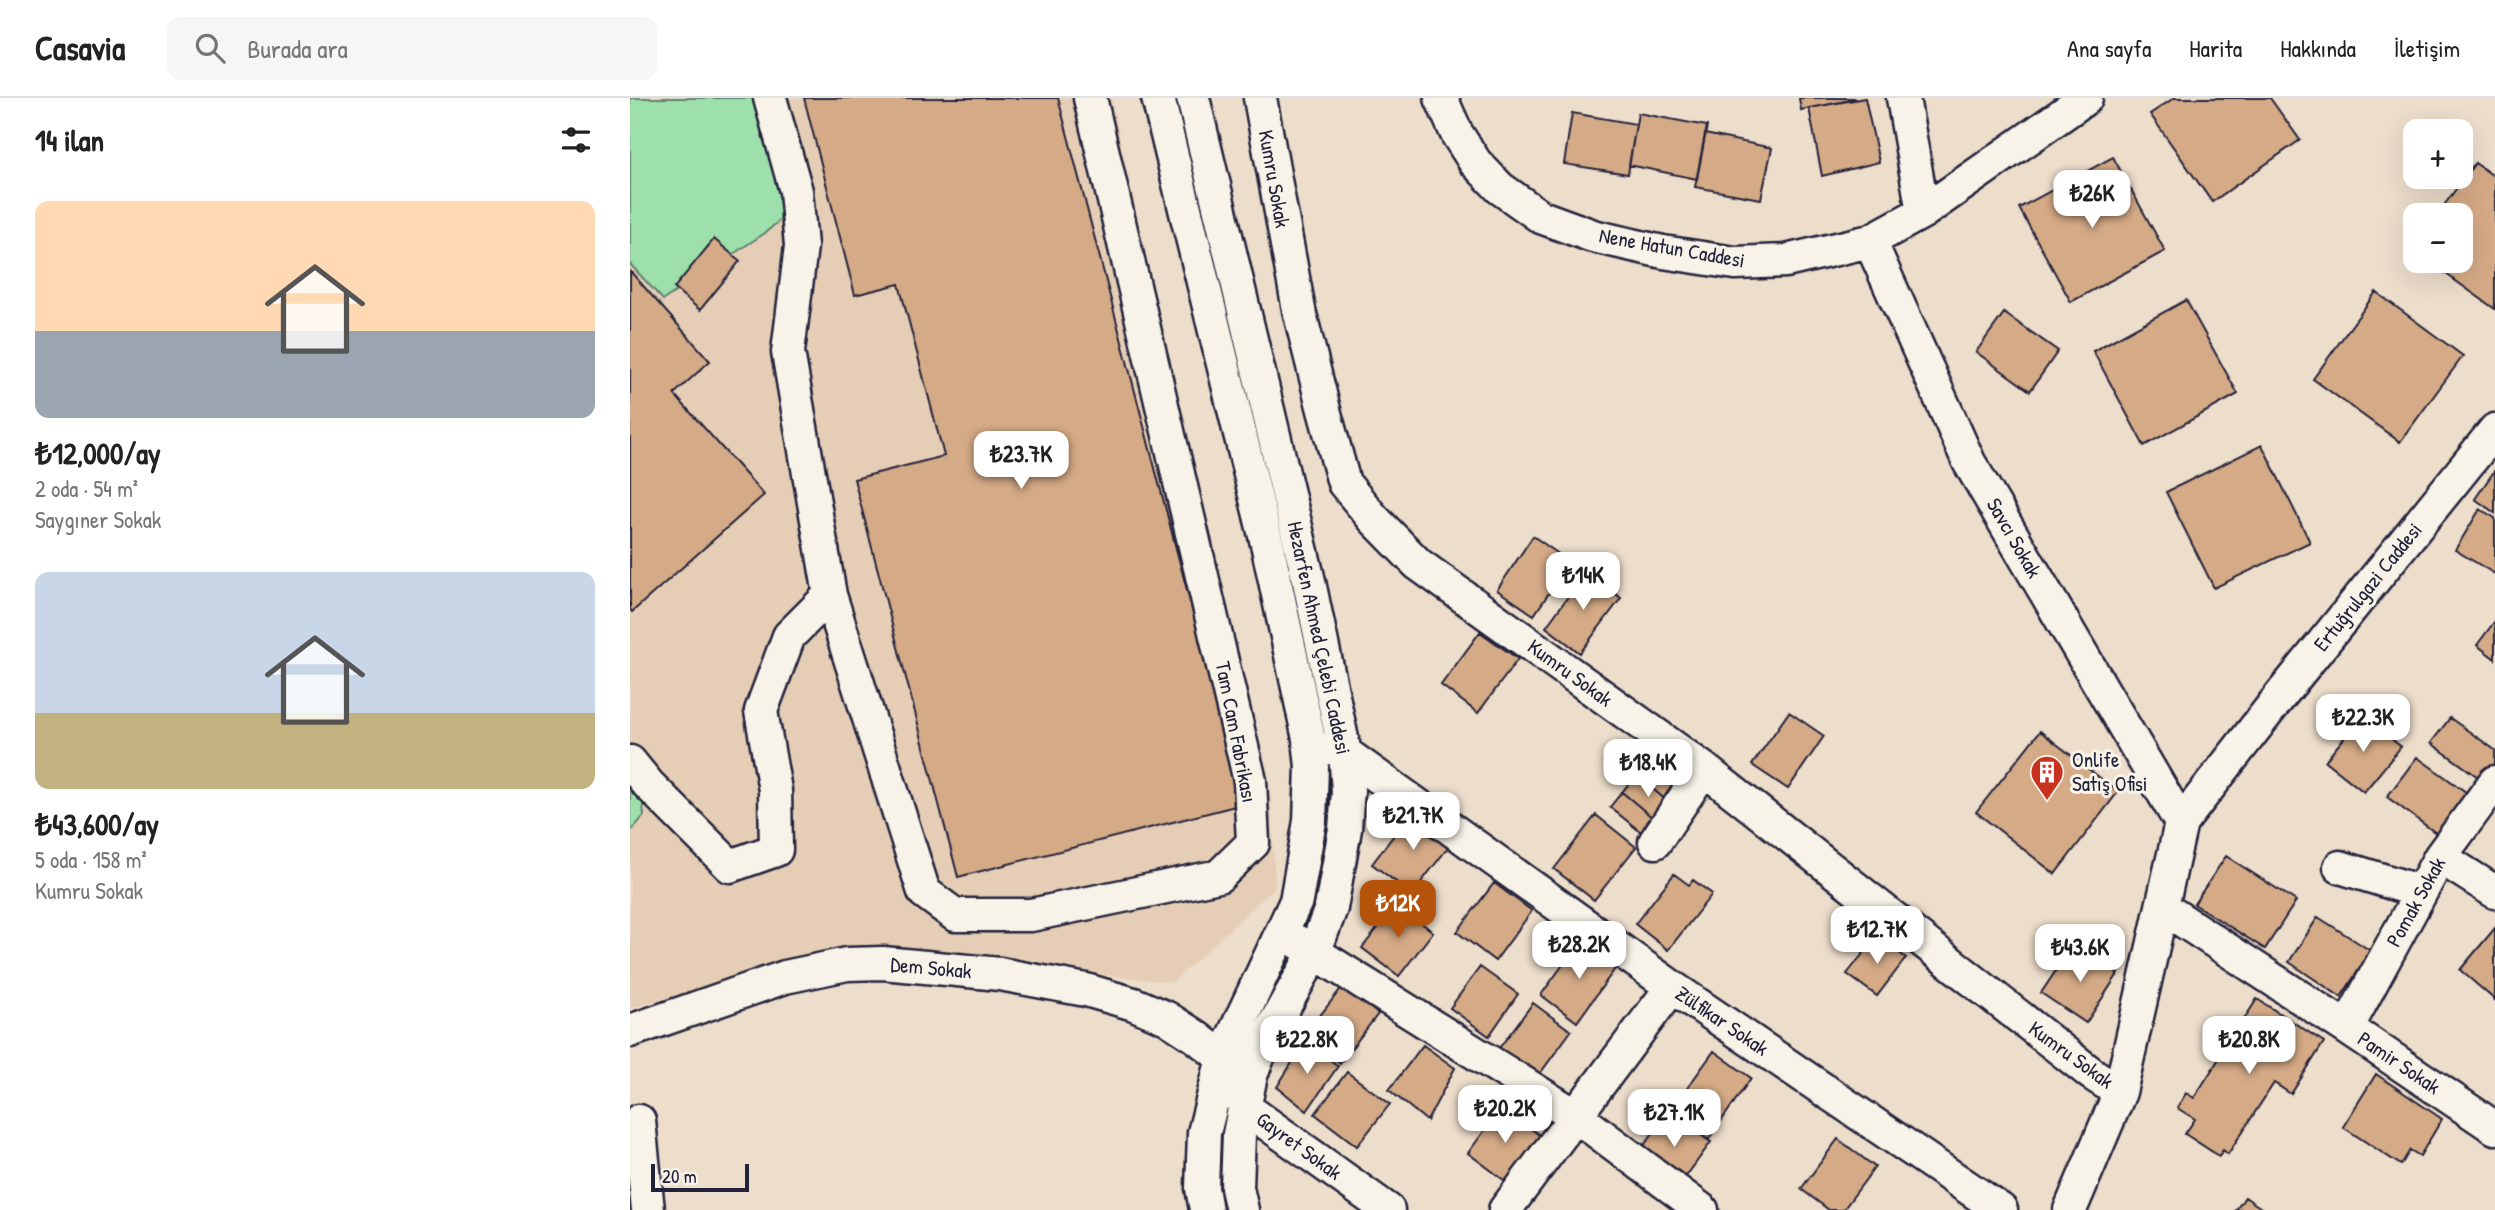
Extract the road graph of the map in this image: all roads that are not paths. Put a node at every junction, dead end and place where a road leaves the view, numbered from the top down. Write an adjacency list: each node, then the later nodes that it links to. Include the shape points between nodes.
1 (770, 98): 12 (street, Tam Cam Fabrikası, via 796,191 801,246 788,352)
2 (1090, 98): 12 (street, Tam Cam Fabrikası, via 1250,781 1253,843 1219,876 1031,915 955,915 924,892)
3 (1158, 98): 13 (street, Hezarfen Ahmed Çelebi Caddesi, via 1268,548)
4 (1193, 98): 14 (street, Hezarfen Ahmed Çelebi Caddesi, via 1296,523)
5 (1260, 98): 16 (street, Kumru Sokak, via 1299,310 1344,483 1418,564)
6 (1441, 98): 10 (street, Nene Hatun Caddesi, via 1475,162 1500,188 1541,217 1593,236 1735,263 1786,261)
7 (1903, 98): 9 (street)
8 (2086, 98): 9 (street, Nene Hatun Caddesi)
9 (1923, 212): 10 (street, Nene Hatun Caddesi)
10 (1870, 241): 18 (street, Savcı Sokak, via 1969,462)
11 (2495, 430): 18 (street, Ertuğrulgazi Caddesi)
12 (830, 595): 15 (street, via 789,636 761,711 775,790 776,850 730,866)
13 (1309, 739): 14 (street, Zülfikar Sokak); 25 (street, Hezarfen Ahmed Çelebi Caddesi, via 1310,821 1296,901)
14 (1345, 753): 26 (street, Hezarfen Ahmed Çelebi Caddesi, via 1345,829 1331,908); 27 (street, Zülfikar Sokak)
15 (630, 762)
16 (1704, 769): 19 (street); 31 (street, Kumru Sokak)
17 (2495, 782): 20 (street, Pomak Sokak)
18 (2181, 823): 24 (street, Ertuğrulgazi Caddesi)
19 (1655, 842)
20 (2440, 857): 22 (street, Pomak Sokak); 23 (street)
21 (2340, 867): 22 (street)
22 (2421, 892): 28 (street, Pomak Sokak)
23 (2495, 892)
24 (2162, 907): 28 (street, Pamir Sokak); 31 (street, Ertuğrulgazi Caddesi)
25 (1283, 931): 26 (street); 30 (street, Hezarfen Ahmed Çelebi Caddesi)
26 (1314, 953): 32 (street, Hezarfen Ahmed Çelebi Caddesi, via 1263,1045); 33 (street)
27 (1672, 987): 33 (street); 42 (street, Zülfikar Sokak)
28 (2347, 1028): 35 (street, Pamir Sokak)
29 (630, 1031): 30 (street, Dem Sokak, via 785,976 847,964 883,963 1000,974 1086,990 1167,1018)
30 (1223, 1058): 32 (street); 37 (street, Hezarfen Ahmed Çelebi Caddesi, via 1204,1133)
31 (2120, 1092): 43 (street, Ertuğrulgazi Caddesi)
32 (1244, 1107): 38 (street, Hezarfen Ahmed Çelebi Caddesi, via 1237,1188); 39 (street, Gayret Sokak)
33 (1576, 1116): 40 (street); 41 (street)
34 (639, 1121): 36 (street)
35 (2495, 1128)
36 (648, 1210)
37 (1206, 1210)
38 (1242, 1210)
39 (1388, 1210)
40 (1505, 1210)
41 (1702, 1210)
42 (2001, 1210)
43 (2070, 1210)

